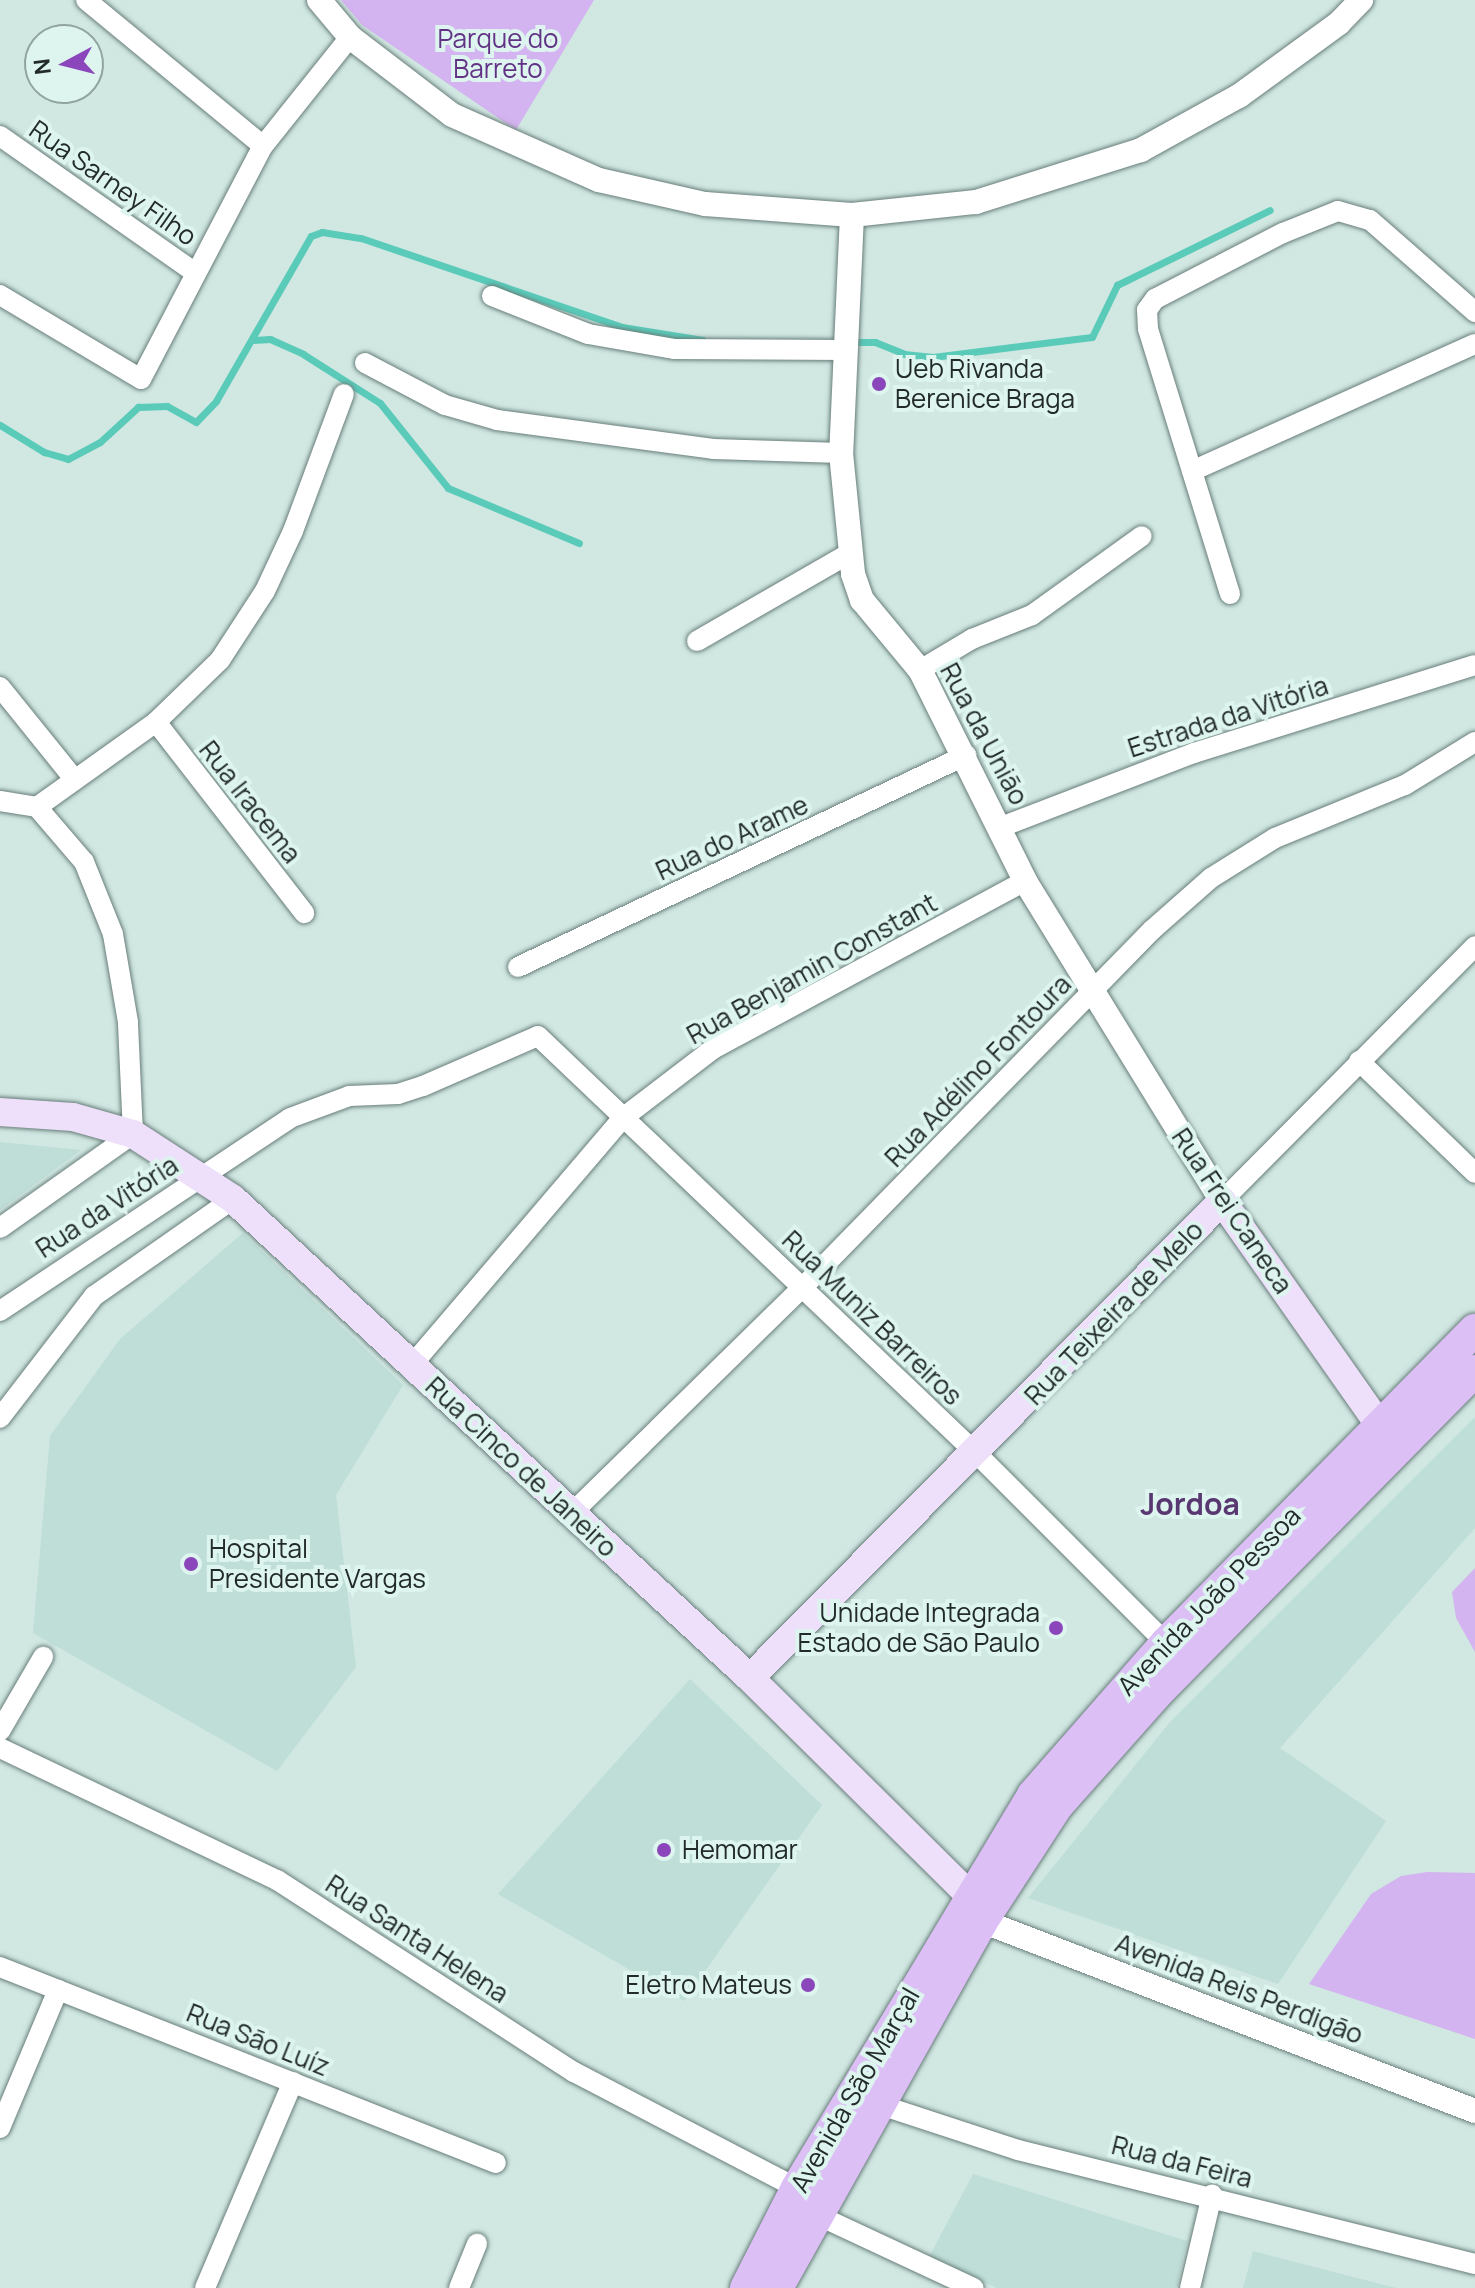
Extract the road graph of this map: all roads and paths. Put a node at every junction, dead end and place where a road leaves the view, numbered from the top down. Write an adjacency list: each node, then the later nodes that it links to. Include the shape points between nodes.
1 (86, 0): 6 (street)
2 (319, 0): 4 (street)
3 (1361, 0): 7 (street, via 1339,23 1239,96 1141,150 976,202)
4 (350, 37): 6 (street); 7 (street, via 452,115 599,180 705,204)
5 (0, 136): 8 (street, Rua Sarney Filho)
6 (263, 146): 8 (street)
7 (852, 215): 12 (street, Rua da União)
8 (196, 273): 9 (street, via 141,379)
9 (0, 295)
10 (492, 296): 12 (street, via 588,334 674,349)
11 (1475, 312): 17 (street, via 1370,220 1350,211 1325,214 1155,299 1147,310 1148,329)
12 (846, 342): 16 (street, Rua da União)
13 (1475, 344): 17 (street)
14 (365, 363): 16 (street, via 445,405 497,420 713,449)
15 (344, 394): 25 (street, via 265,591 209,675)
16 (841, 453): 19 (street, Rua da União)
17 (1192, 471): 20 (street)
18 (1142, 536): 23 (street, via 1032,615 972,639)
19 (850, 553): 21 (street); 23 (street, Rua da União, via 862,600)
20 (1230, 594)
21 (697, 641)
22 (1475, 665): 31 (street, Estrada da Vitória, via 1194,753)
23 (920, 670): 27 (street, Rua da União)
24 (0, 687): 28 (street)
25 (156, 722): 28 (street); 33 (street, Rua Iracema)
26 (1475, 742): 36 (street, Rua Adélino Fontoura, via 1405,785 1275,838 1242,857 1152,930)
27 (966, 755): 31 (street, Rua da União); 35 (street, Rua do Arame)
28 (75, 780): 30 (street)
29 (0, 801): 30 (street)
30 (37, 807): 40 (street, via 84,862 113,934 128,1022)
31 (1001, 827): 32 (street, Rua da União)
32 (1025, 881): 36 (street, Rua da União); 39 (street, Rua Benjamin Constant, via 713,1049)
33 (304, 913)
34 (1475, 946): 37 (street, Rua Teixeira de Melo)
35 (518, 967)
36 (1093, 990): 44 (street, Rua Frei Caneca); 46 (street, Rua Adélino Fontoura)
37 (1359, 1061): 41 (street); 44 (street, Rua Teixeira de Melo)
38 (0, 1112): 40 (main road, Rua Cinco de Janeiro, via 73,1117)
39 (624, 1117): 42 (street, Rua Muniz Barreiros, via 538,1036 423,1086 398,1094 349,1096 290,1118); 46 (street, Rua Muniz Barreiros); 49 (street, Rua Benjamin Constant)
40 (133, 1134): 42 (main road, Rua Cinco de Janeiro); 45 (street)
41 (1475, 1173)
42 (203, 1176): 43 (main road, Rua Cinco de Janeiro); 47 (street, Rua da Vitória)
43 (233, 1199): 49 (main road, Rua Cinco de Janeiro); 51 (street, via 94,1296)
44 (1222, 1201): 52 (main road, Rua Frei Caneca); 53 (main road, Rua Teixeira de Melo)
45 (0, 1228)
46 (802, 1288): 53 (street, Rua Muniz Barreiros); 54 (street, Rua Adélino Fontoura)
47 (0, 1311)
48 (1475, 1330): 52 (main road, Avenida João Pessoa)
49 (411, 1366): 54 (main road, Rua Cinco de Janeiro)
50 (1475, 1371): 60 (main road, Avenida João Pessoa, via 1097,1756)
51 (0, 1418)
52 (1381, 1427): 55 (main road, Avenida João Pessoa)
53 (977, 1454): 55 (street, Rua Muniz Barreiros); 57 (main road, Rua Teixeira de Melo)
54 (572, 1513): 57 (main road, Rua Cinco de Janeiro)
55 (1166, 1643): 60 (main road, Avenida João Pessoa, via 1033,1795)
56 (43, 1657): 58 (street)
57 (750, 1678): 60 (main road, Rua Cinco de Janeiro)
58 (0, 1731)
59 (0, 1748): 70 (street, Rua Santa Helena, via 277,1880 574,2072)
60 (983, 1904): 64 (street, Avenida Reis Perdigão); 65 (main road, Avenida São Marçal); 66 (street, Avenida Reis Perdigão, via 1284,2044); 70 (main road, Avenida São Marçal)
61 (0, 1967): 62 (street, Rua São Luíz)
62 (58, 1990): 63 (street, Rua São Luíz); 67 (street)
63 (293, 2082): 68 (street, Rua São Luíz); 73 (street)
64 (1475, 2095)
65 (878, 2104): 69 (street, Rua da Feira, via 1018,2150); 70 (main road, Avenida São Marçal)
66 (1475, 2111)
67 (0, 2128)
68 (496, 2163)
69 (1212, 2195): 72 (street, Rua da Feira); 78 (street)
70 (806, 2201): 75 (main road, Avenida São Marçal); 76 (main road, Avenida São Marçal); 77 (street, Rua Santa Helena)
71 (477, 2244): 74 (street)
72 (1475, 2264)
73 (205, 2288)
74 (459, 2288)
75 (746, 2288)
76 (777, 2288)
77 (974, 2288)
78 (1190, 2288)

